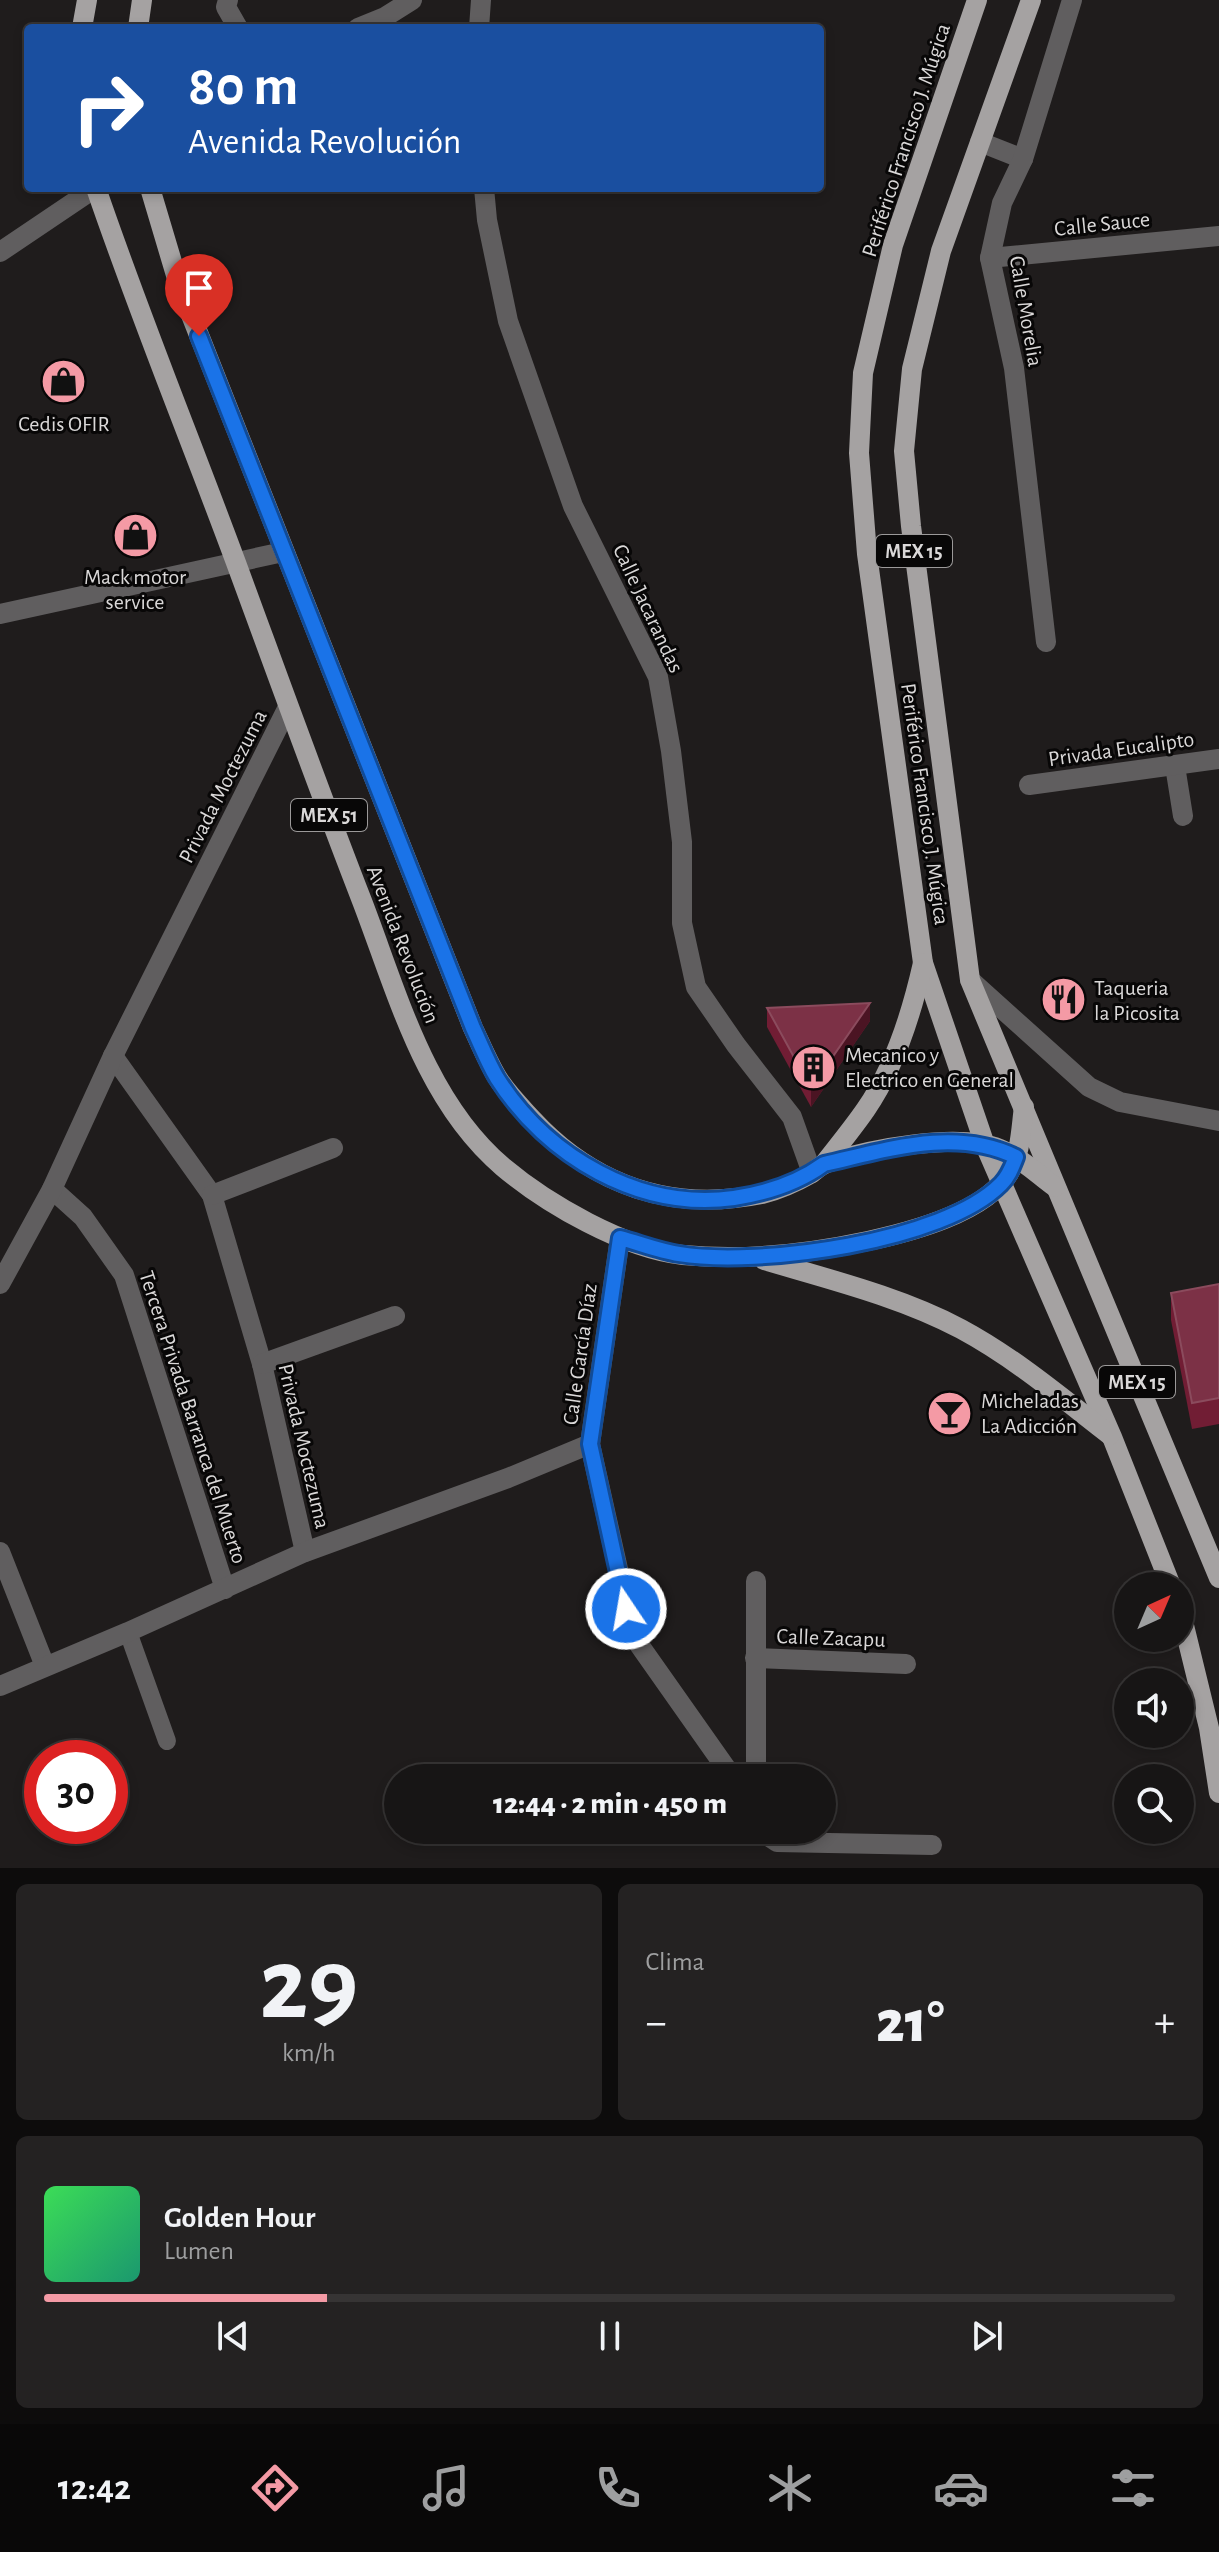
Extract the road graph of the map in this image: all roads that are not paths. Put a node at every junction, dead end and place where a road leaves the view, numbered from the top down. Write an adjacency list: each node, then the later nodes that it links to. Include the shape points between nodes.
1 (87, 0): 9 (main road)
2 (142, 0): 10 (main road)
3 (228, 0): 11 (street, via 226,7)
4 (412, 0): 12 (street)
5 (481, 0): 13 (street)
6 (977, 0): 32 (main road, Periférico Francisco J. Múgica / MEX 15, via 893,245 863,373 859,453 867,554)
7 (1031, 0): 14 (main road, Periférico Francisco J. Múgica / MEX 15)
8 (1072, 0): 15 (street, Calle Morelia)
9 (83, 24)
10 (139, 24)
11 (236, 24)
12 (368, 24)
13 (479, 24)
14 (980, 142): 15 (street); 33 (main road, Periférico Francisco J. Múgica / MEX 15, via 941,251 915,354 904,451)
15 (1023, 159): 22 (street, Calle Morelia, via 1002,203)
16 (90, 192): 21 (street)
17 (97, 192): 24 (main road, Avenida Revolución / MEX 51)
18 (151, 192): 23 (main road, Avenida Revolución / MEX 51, via 178,282)
19 (484, 192): 40 (street, Calle Jacarandas, via 508,321 573,506 658,677 682,842 682,923 696,987 792,1117)
20 (1219, 236): 22 (street, Calle Sauce)
21 (0, 252)
22 (990, 258): 26 (street, Calle Morelia, via 1014,368)
23 (283, 552): 24 (street); 40 (main road, Avenida Revolución / MEX 51, via 473,1028 497,1078 523,1109 550,1138 593,1170 636,1189 679,1199 765,1193)
24 (236, 562): 25 (street); 27 (main road, Avenida Revolución / MEX 51)
25 (0, 614)
26 (1046, 642)
27 (287, 709): 34 (street, Privada Moctezuma); 45 (main road, Avenida Revolución / MEX 51, via 419,1050 457,1117 500,1165 552,1204)
28 (1219, 759): 29 (street, Privada Eucalipto)
29 (1175, 766): 30 (street, Privada Eucalipto); 31 (street)
30 (1029, 785)
31 (1183, 816)
32 (923, 963): 37 (main road, Periférico Francisco J. Múgica / MEX 15); 40 (main road, via 893,1056 868,1107)
33 (970, 980): 35 (main road, Periférico Francisco J. Múgica / MEX 15); 36 (street, via 1089,1087 1120,1102)
34 (113, 1056): 43 (street, Privada Moctezuma); 44 (street, Privada Moctezuma)
35 (1024, 1107): 39 (main road, Avenida Revolución / MEX 51); 42 (main road, Periférico Francisco J. Múgica / MEX 15)
36 (1219, 1121)
37 (985, 1145): 39 (main road, Avenida Revolución / MEX 51); 40 (main road, Avenida Revolución / MEX 51, via 923,1143); 41 (main road, Periférico Francisco J. Múgica / MEX 15)
38 (333, 1148): 44 (street)
39 (1016, 1157): 41 (main road, Avenida Revolución / MEX 51); 42 (main road, Avenida Revolución / MEX 51)
40 (818, 1168)
41 (1001, 1184): 46 (main road, Avenida Revolución / MEX 51, via 934,1223 897,1234 830,1249); 50 (main road, Periférico Francisco J. Múgica / MEX 15)
42 (1055, 1187): 55 (main road, Periférico Francisco J. Múgica / MEX 15)
43 (52, 1189): 47 (street, Privada Moctezuma); 57 (street, Tercera Privada Barranca del Muerto, via 83,1217 124,1275)
44 (212, 1195): 49 (street, Privada Moctezuma)
45 (620, 1238): 46 (main road, Avenida Revolución / MEX 51, via 679,1254); 51 (street, Calle García Díaz)
46 (753, 1257): 50 (main road, via 845,1284 958,1328 1012,1359)
47 (0, 1284)
48 (395, 1316): 49 (street)
49 (262, 1364): 53 (street, Privada Moctezuma)
50 (1112, 1437): 54 (main road, Periférico Francisco J. Múgica / MEX 15)
51 (590, 1444): 53 (street); 65 (street, Calle García Díaz, via 633,1636)
52 (0, 1552): 62 (street)
53 (305, 1552): 57 (street, Privada Moctezuma)
54 (1165, 1572)
55 (1219, 1578)
56 (756, 1581): 60 (street)
57 (225, 1589): 58 (street, Privada Moctezuma)
58 (128, 1632): 62 (street, Privada Moctezuma); 64 (lane)
59 (1190, 1652): 67 (main road)
60 (755, 1658): 61 (street, Calle Zacapu); 66 (street)
61 (906, 1664)
62 (45, 1666): 63 (street, Privada Moctezuma)
63 (0, 1686)
64 (167, 1741)
65 (723, 1764)
66 (756, 1764)
67 (1219, 1793)
68 (836, 1843): 69 (street)
69 (932, 1845)

